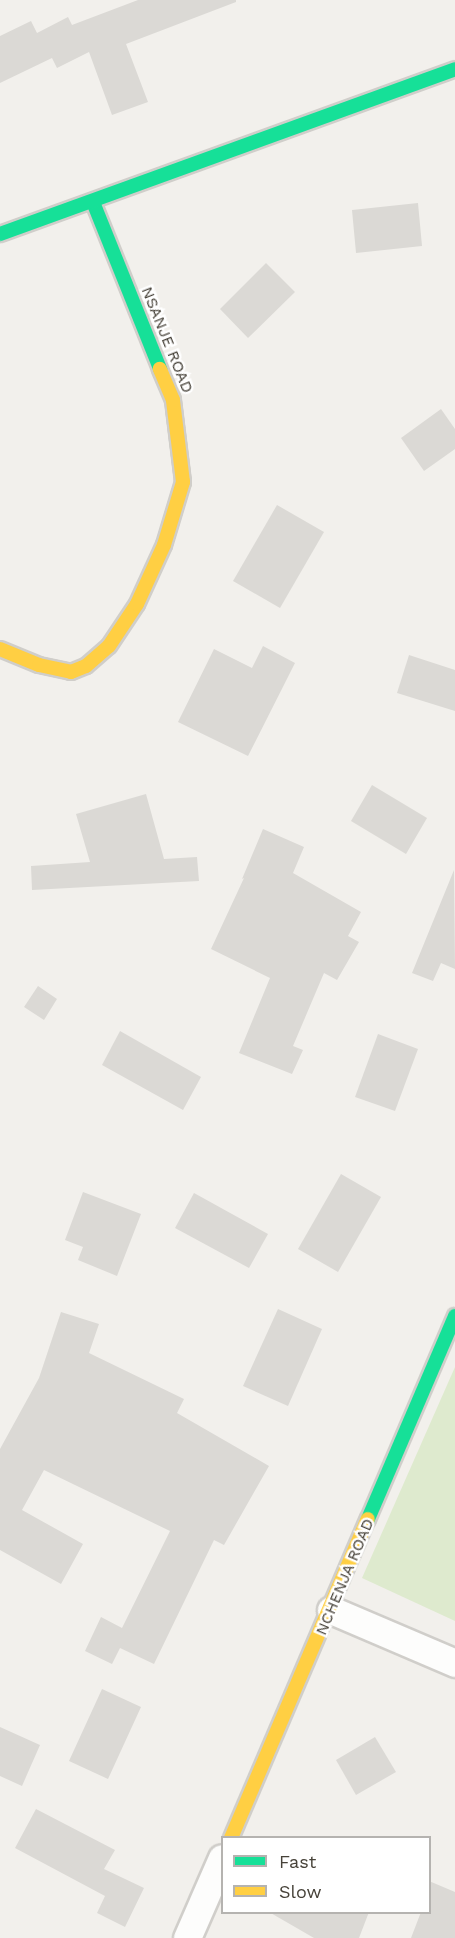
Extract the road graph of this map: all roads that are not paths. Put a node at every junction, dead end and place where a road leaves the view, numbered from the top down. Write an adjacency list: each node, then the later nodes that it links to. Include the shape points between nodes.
1 (455, 69): 2 (street)
2 (93, 202): 3 (street); 4 (street, NSANJE ROAD, via 173,400 183,482 164,545 137,604 109,646 86,666 71,672 39,665)
3 (0, 234)
4 (0, 649)
5 (455, 1316): 6 (street, NCHENJA ROAD)
6 (331, 1610): 7 (street); 8 (street, NCHENJA ROAD)
7 (455, 1663)
8 (232, 1836)
9 (221, 1860): 10 (street)
10 (187, 1938)

